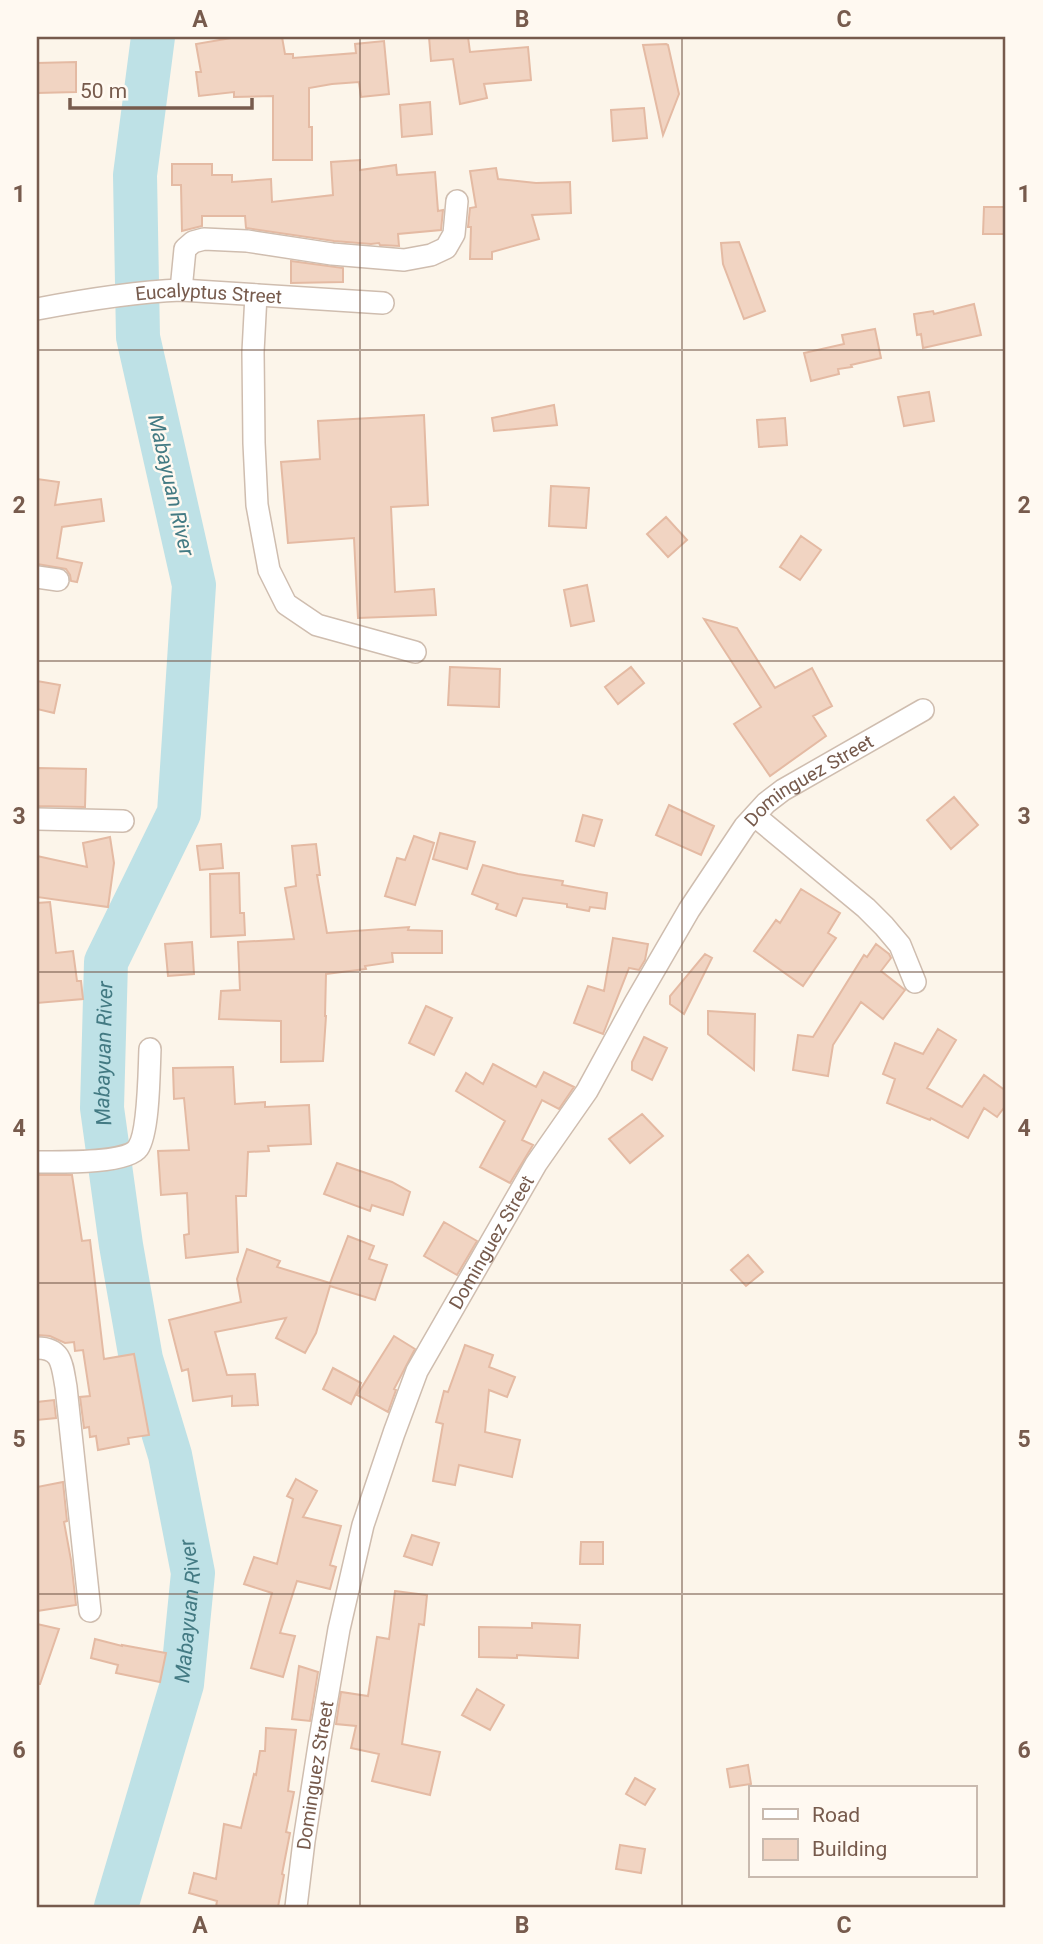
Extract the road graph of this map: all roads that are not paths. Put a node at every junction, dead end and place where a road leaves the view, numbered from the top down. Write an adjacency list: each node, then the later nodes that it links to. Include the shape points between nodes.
1 (457, 201): 2 (street, via 454,234 446,248 431,255 404,260 204,239 185,249)
2 (172, 291): 3 (street, Eucalyptus Street); 5 (street, Eucalyptus Street)
3 (257, 295): 4 (street, Eucalyptus Street); 6 (street, via 253,352 257,505 269,570 286,604 317,625)
4 (383, 303)
5 (37, 309)
6 (415, 652)
7 (923, 710): 8 (street, Dominguez Street, via 783,790)
8 (755, 816): 11 (street, via 884,926 900,945); 16 (street, Dominguez Street, via 688,910 587,1091 536,1164 417,1371 363,1525 320,1739)
9 (37, 819): 10 (street)
10 (123, 821)
11 (915, 982)
12 (150, 1049): 13 (street, via 144,1129 136,1151 99,1161)
13 (37, 1162)
14 (37, 1348): 15 (street, via 58,1355 66,1387)
15 (90, 1611)
16 (296, 1907)

